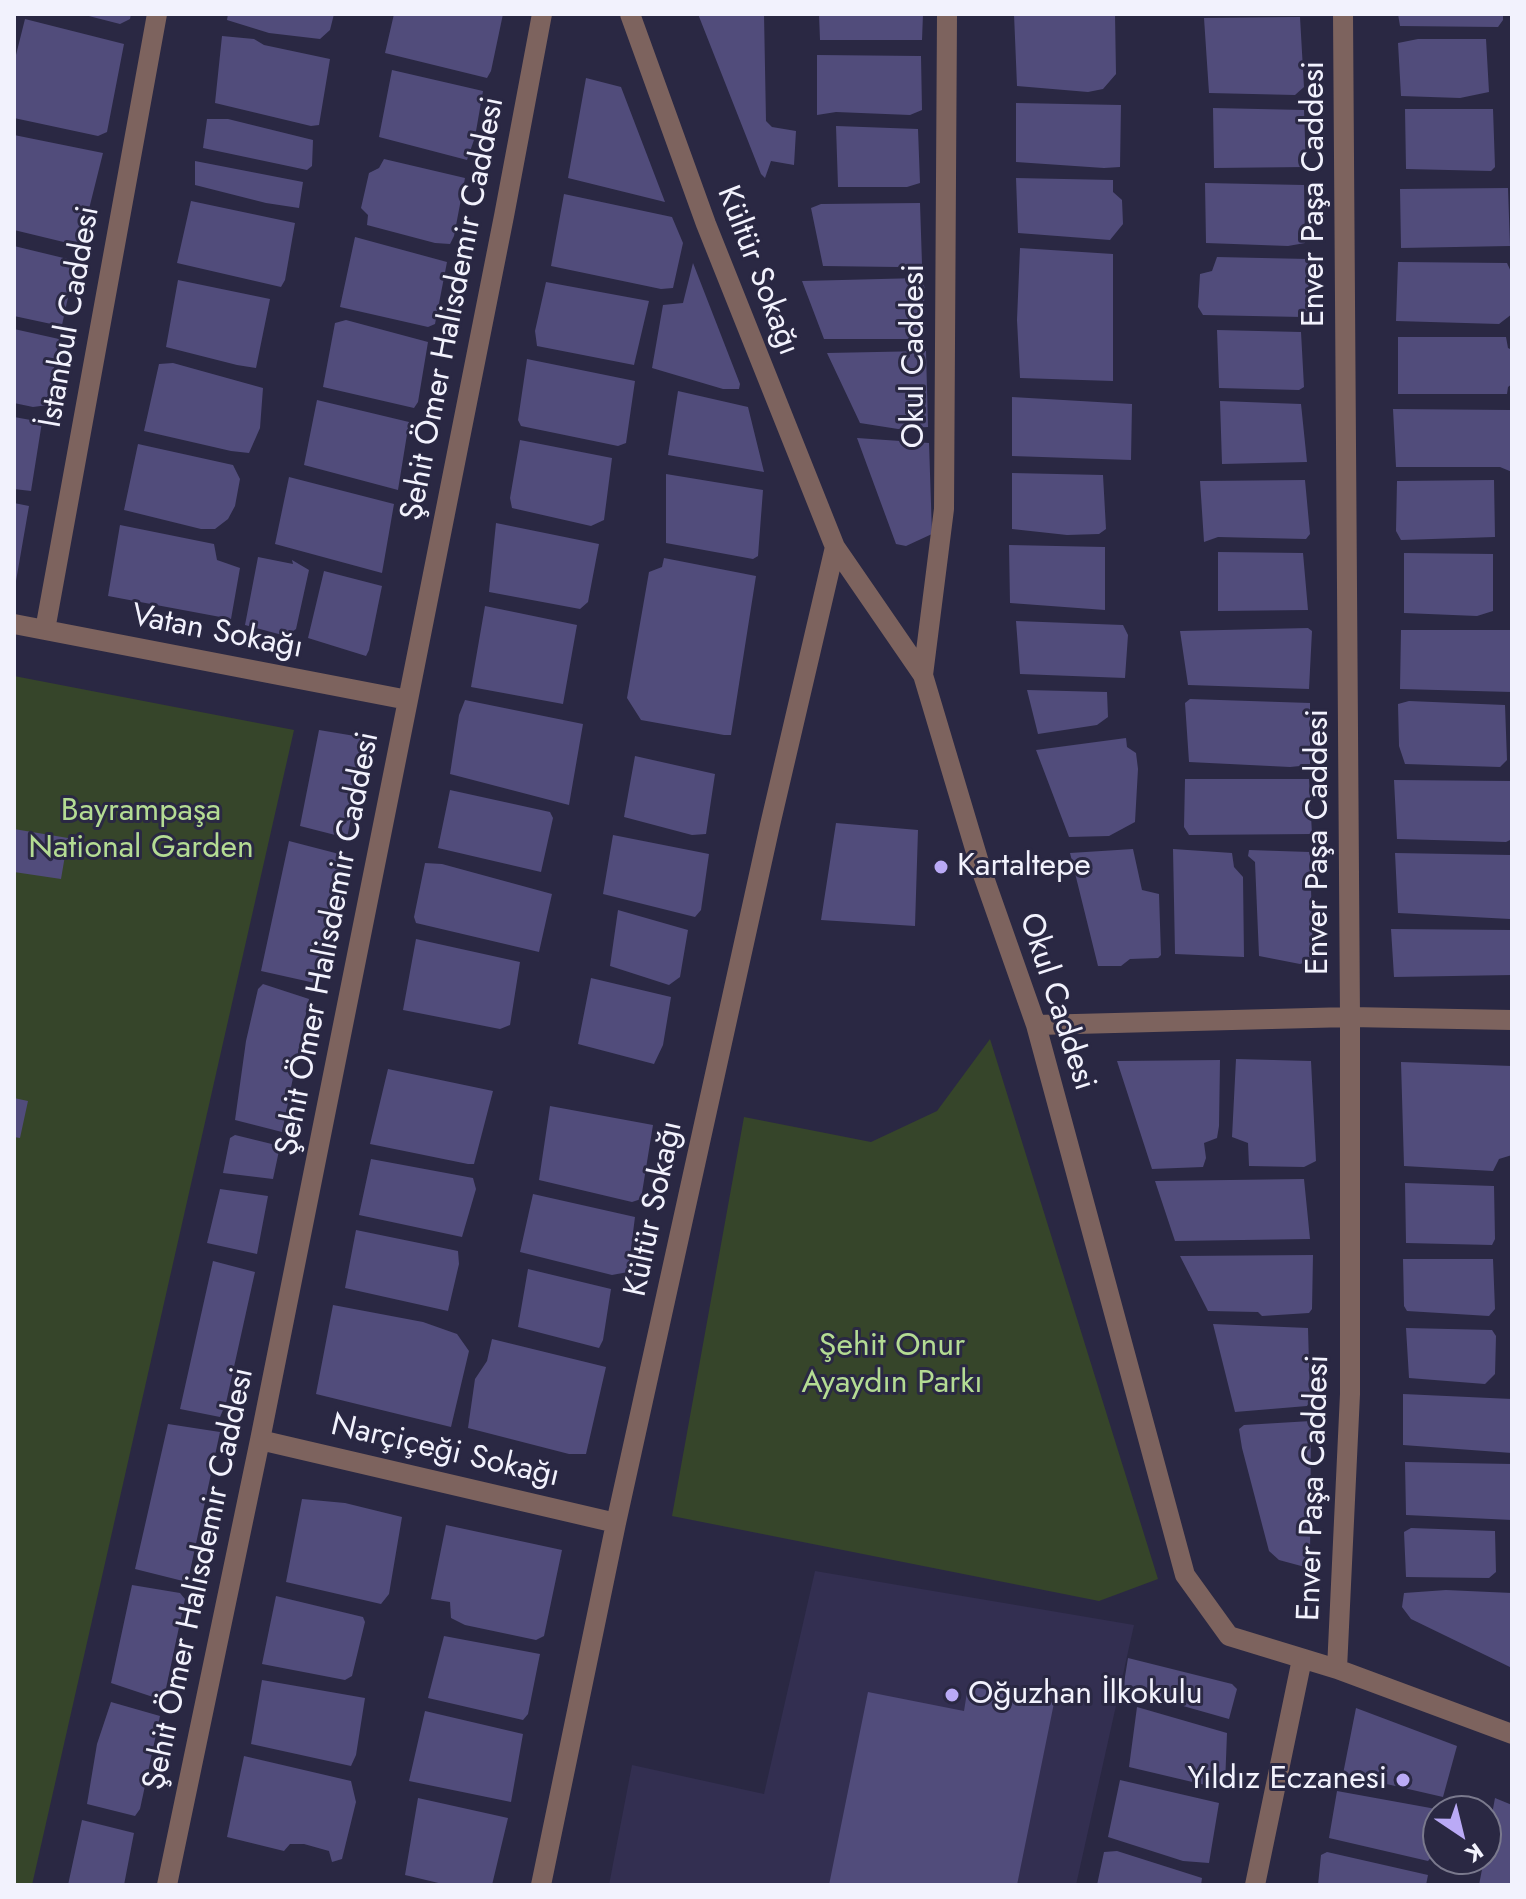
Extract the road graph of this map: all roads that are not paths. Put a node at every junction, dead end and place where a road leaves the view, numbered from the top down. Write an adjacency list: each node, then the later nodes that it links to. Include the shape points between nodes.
1 (157, 14): 8 (street, İstanbul Caddesi)
2 (542, 14): 10 (street, Şehit Ömer Halisdemir Caddesi)
3 (630, 14): 6 (street, Kültür Sokağı, via 706,224)
4 (947, 14): 9 (street, Okul Caddesi, via 944,509)
5 (1343, 14): 11 (street, Enver Paşa Caddesi)
6 (835, 547): 9 (street, Kültür Sokağı); 15 (street, Kültür Sokağı)
7 (14, 624): 8 (street, Vatan Sokağı)
8 (45, 630): 10 (street, Vatan Sokağı)
9 (923, 675): 13 (street, Okul Caddesi, via 981,869)
10 (408, 700): 14 (street, Şehit Ömer Halisdemir Caddesi)
11 (1350, 1017): 12 (street); 13 (street); 17 (street, Enver Paşa Caddesi, via 1350,1394)
12 (1512, 1020)
13 (1036, 1025): 16 (street, Okul Caddesi, via 1185,1575 1229,1636)
14 (260, 1440): 15 (street, Narçiçeği Sokağı); 19 (street, Şehit Ömer Halisdemir Caddesi)
15 (616, 1523): 20 (street, Kültür Sokağı)
16 (1302, 1659): 17 (street, Okul Caddesi); 21 (street, Enver Paşa Caddesi)
17 (1337, 1669): 18 (street, Okul Caddesi)
18 (1512, 1734)
19 (167, 1885)
20 (541, 1885)
21 (1255, 1885)

